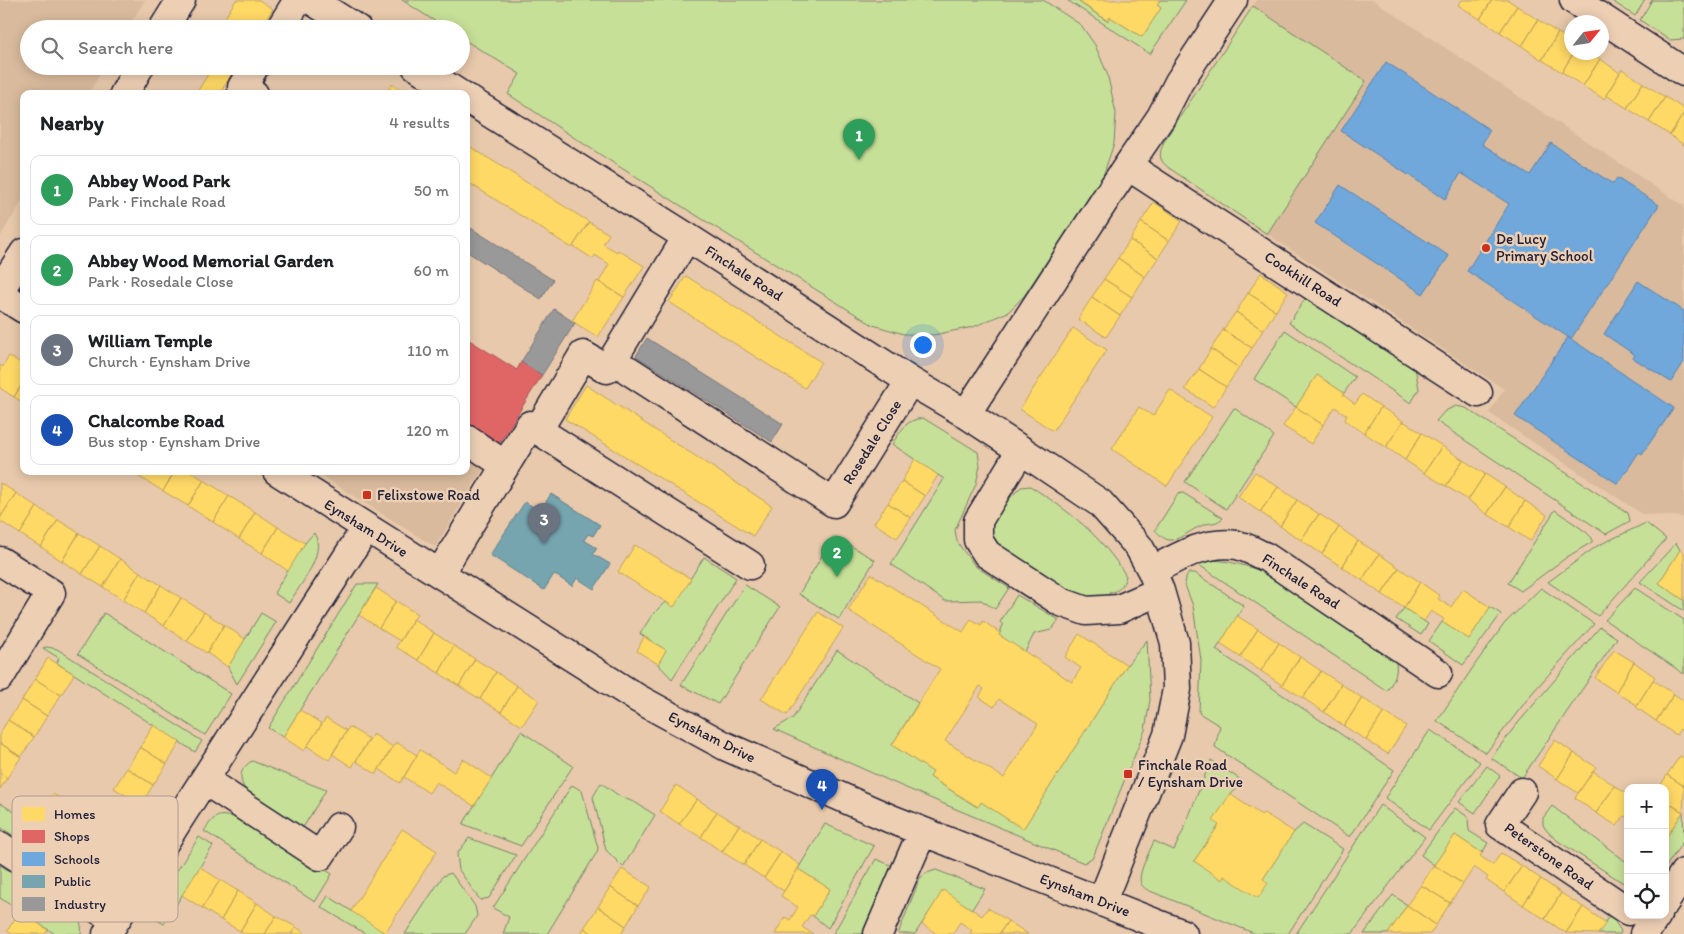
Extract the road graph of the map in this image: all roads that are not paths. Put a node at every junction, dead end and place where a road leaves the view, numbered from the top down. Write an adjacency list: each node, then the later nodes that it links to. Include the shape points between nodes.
1 (181, 0): 6 (street)
2 (298, 0): 7 (street)
3 (311, 0): 8 (street)
4 (1232, 0): 17 (street)
5 (1574, 0): 9 (street)
6 (169, 20)
7 (286, 20)
8 (343, 20)
9 (1684, 72)
10 (135, 75): 13 (street)
11 (250, 75): 14 (street, via 242,87)
12 (430, 75): 15 (street)
13 (126, 90)
14 (247, 90)
15 (453, 90)
16 (470, 101): 18 (street, Finchale Road)
17 (1128, 166): 24 (street, Cookhill Road); 25 (street)
18 (687, 237): 23 (street, Finchale Road); 26 (street, via 607,369 583,355)
19 (20, 260): 20 (street)
20 (0, 292): 21 (street)
21 (20, 306)
22 (628, 370): 23 (street, Rosedale Close, via 834,503)
23 (910, 381): 25 (street, Finchale Road)
24 (1478, 393)
25 (966, 414): 28 (street, Finchale Road)
26 (538, 430): 29 (street, via 530,425); 33 (street)
27 (470, 442): 29 (street)
28 (1021, 450): 35 (street, Finchale Road, via 1100,503 1138,547); 35 (street, Finchale Road, via 978,521 978,540 987,554 1061,602 1086,611 1119,609)
29 (505, 465): 34 (street)
30 (283, 475): 31 (street, Eynsham Drive)
31 (366, 528): 34 (street, Eynsham Drive); 38 (street)
32 (0, 561): 37 (street, via 51,593)
33 (750, 565)
34 (440, 573): 42 (street, Eynsham Drive, via 637,698 725,746)
35 (1156, 581): 36 (street, Finchale Road, via 1201,547 1218,544 1249,549 1266,557); 47 (street, Finchale Road, via 1175,643 1177,689 1168,735)
36 (1438, 673)
37 (0, 677)
38 (204, 780): 40 (street); 41 (street, via 320,856)
39 (1522, 792): 48 (street, Peterstone Road, via 1500,825)
40 (178, 821)
41 (339, 827)
42 (922, 832): 47 (street, Eynsham Drive); 49 (street)
43 (0, 846): 44 (street)
44 (12, 855)
45 (1684, 872): 46 (street)
46 (1669, 896)
47 (1102, 901): 50 (street, Eynsham Drive)
48 (1624, 907)
49 (878, 934)
50 (1183, 934)

